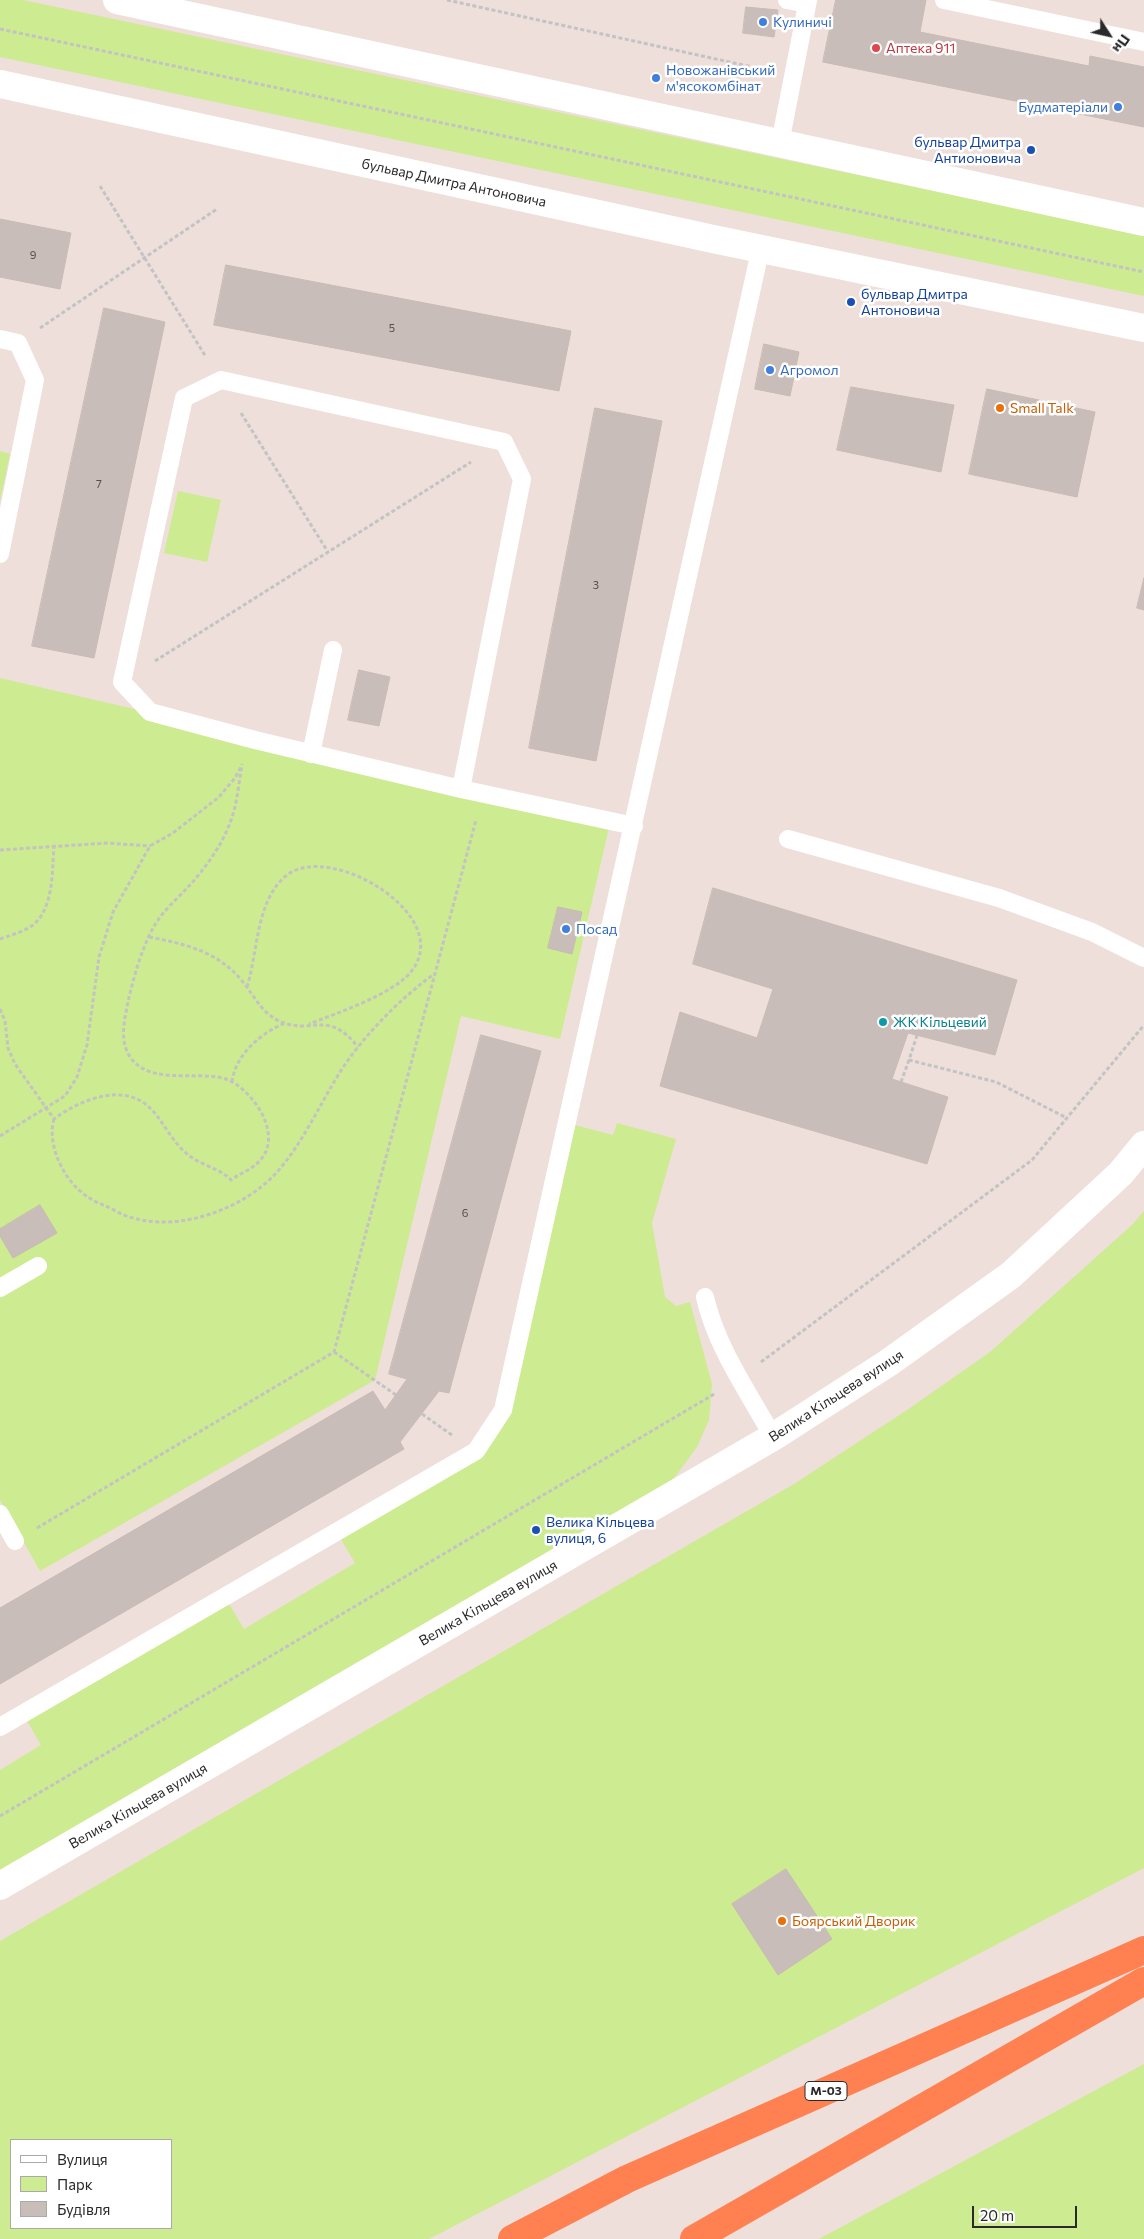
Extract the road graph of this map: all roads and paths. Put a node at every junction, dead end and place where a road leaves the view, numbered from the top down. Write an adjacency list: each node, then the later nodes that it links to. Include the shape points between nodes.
1 (117, 0): 10 (street)
2 (447, 0): 8 (path)
3 (787, 0): 5 (lane)
4 (944, 0): 7 (lane)
5 (808, 2): 8 (lane)
6 (0, 29): 15 (path)
7 (1144, 42)
8 (793, 76): 10 (lane)
9 (0, 84): 14 (street, бульвар Дмитра Антоновича)
10 (780, 143): 13 (street)
11 (100, 186): 19 (path)
12 (217, 209): 18 (path)
13 (1144, 222)
14 (761, 247): 16 (street, бульвар Дмитра Антоновича); 30 (lane)
15 (1144, 272)
16 (1144, 328)
17 (0, 339): 18 (lane)
18 (18, 343): 22 (lane, via 35,380)
19 (220, 380): 20 (lane); 21 (path); 24 (lane, via 184,398)
20 (504, 442): 21 (path); 28 (lane, via 522,479)
21 (328, 552): 24 (path)
22 (0, 554)
23 (333, 650): 26 (lane)
24 (122, 682): 25 (lane, via 150,712)
25 (255, 740): 26 (lane); 27 (path)
26 (311, 754): 28 (lane)
27 (242, 764): 33 (path, via 219,797 173,833); 35 (path, via 230,824 190,885 164,912)
28 (461, 789): 29 (lane)
29 (484, 794): 30 (lane); 38 (path)
30 (634, 826): 68 (lane, via 502,1410 476,1451)
31 (788, 839): 37 (lane, via 998,898 1092,932)
32 (54, 846): 33 (path, via 107,843); 34 (path); 36 (path, via 50,886 40,918 20,932)
33 (150, 846): 49 (path, via 113,912 100,957 87,1045 77,1077 65,1096)
34 (0, 850)
35 (149, 937): 39 (path, via 208,953 226,964); 47 (path, via 133,980 124,1019 125,1046 131,1057 141,1066 166,1076 206,1074)
36 (0, 939)
37 (1144, 958)
38 (434, 974): 45 (path, via 403,1000); 57 (path)
39 (247, 987): 41 (path, via 266,1012); 42 (path, via 262,915 286,876 297,868 308,866 330,869 369,882 411,916 420,940 415,965 398,984)
40 (0, 1009): 49 (path, via 11,1055)
41 (286, 1023): 42 (path); 47 (path, via 261,1036 237,1066)
42 (309, 1024): 45 (path, via 331,1025 340,1029)
43 (1144, 1024): 50 (path)
44 (917, 1035): 46 (path)
45 (358, 1047): 51 (path, via 301,1139 261,1187 234,1204 176,1222 132,1218 92,1200 79,1190 62,1167 53,1145 51,1129)
46 (909, 1060): 48 (path); 50 (path, via 996,1082)
47 (232, 1082): 51 (path, via 254,1102 267,1126 268,1144 263,1157 253,1168 231,1180 225,1173 200,1164 185,1152 152,1110 133,1097 95,1098 73,1106)
48 (901, 1082)
49 (45, 1108): 51 (path); 52 (path)
50 (1067, 1118): 58 (path, via 1032,1160)
51 (54, 1119)
52 (0, 1136)
53 (1144, 1145): 64 (street, Велика Кільцева вулиця, via 1121,1173 1011,1274 888,1363)
54 (38, 1266): 55 (lane)
55 (0, 1288)
56 (705, 1298): 64 (lane, via 727,1353)
57 (334, 1352): 60 (path); 67 (path)
58 (760, 1363)
59 (720, 1390): 69 (path)
60 (396, 1395)
61 (422, 1414): 63 (path)
62 (458, 1429): 63 (path)
63 (453, 1436): 65 (path)
64 (773, 1437): 70 (street, Велика Кільцева вулиця)
65 (445, 1442)
66 (0, 1514): 67 (lane)
67 (15, 1541)
68 (0, 1727)
69 (0, 1816)
70 (0, 1886)
71 (1144, 1950): 73 (highway, М-03, via 627,2179)
72 (1144, 1981): 74 (highway)
73 (512, 2239)
74 (694, 2239)

